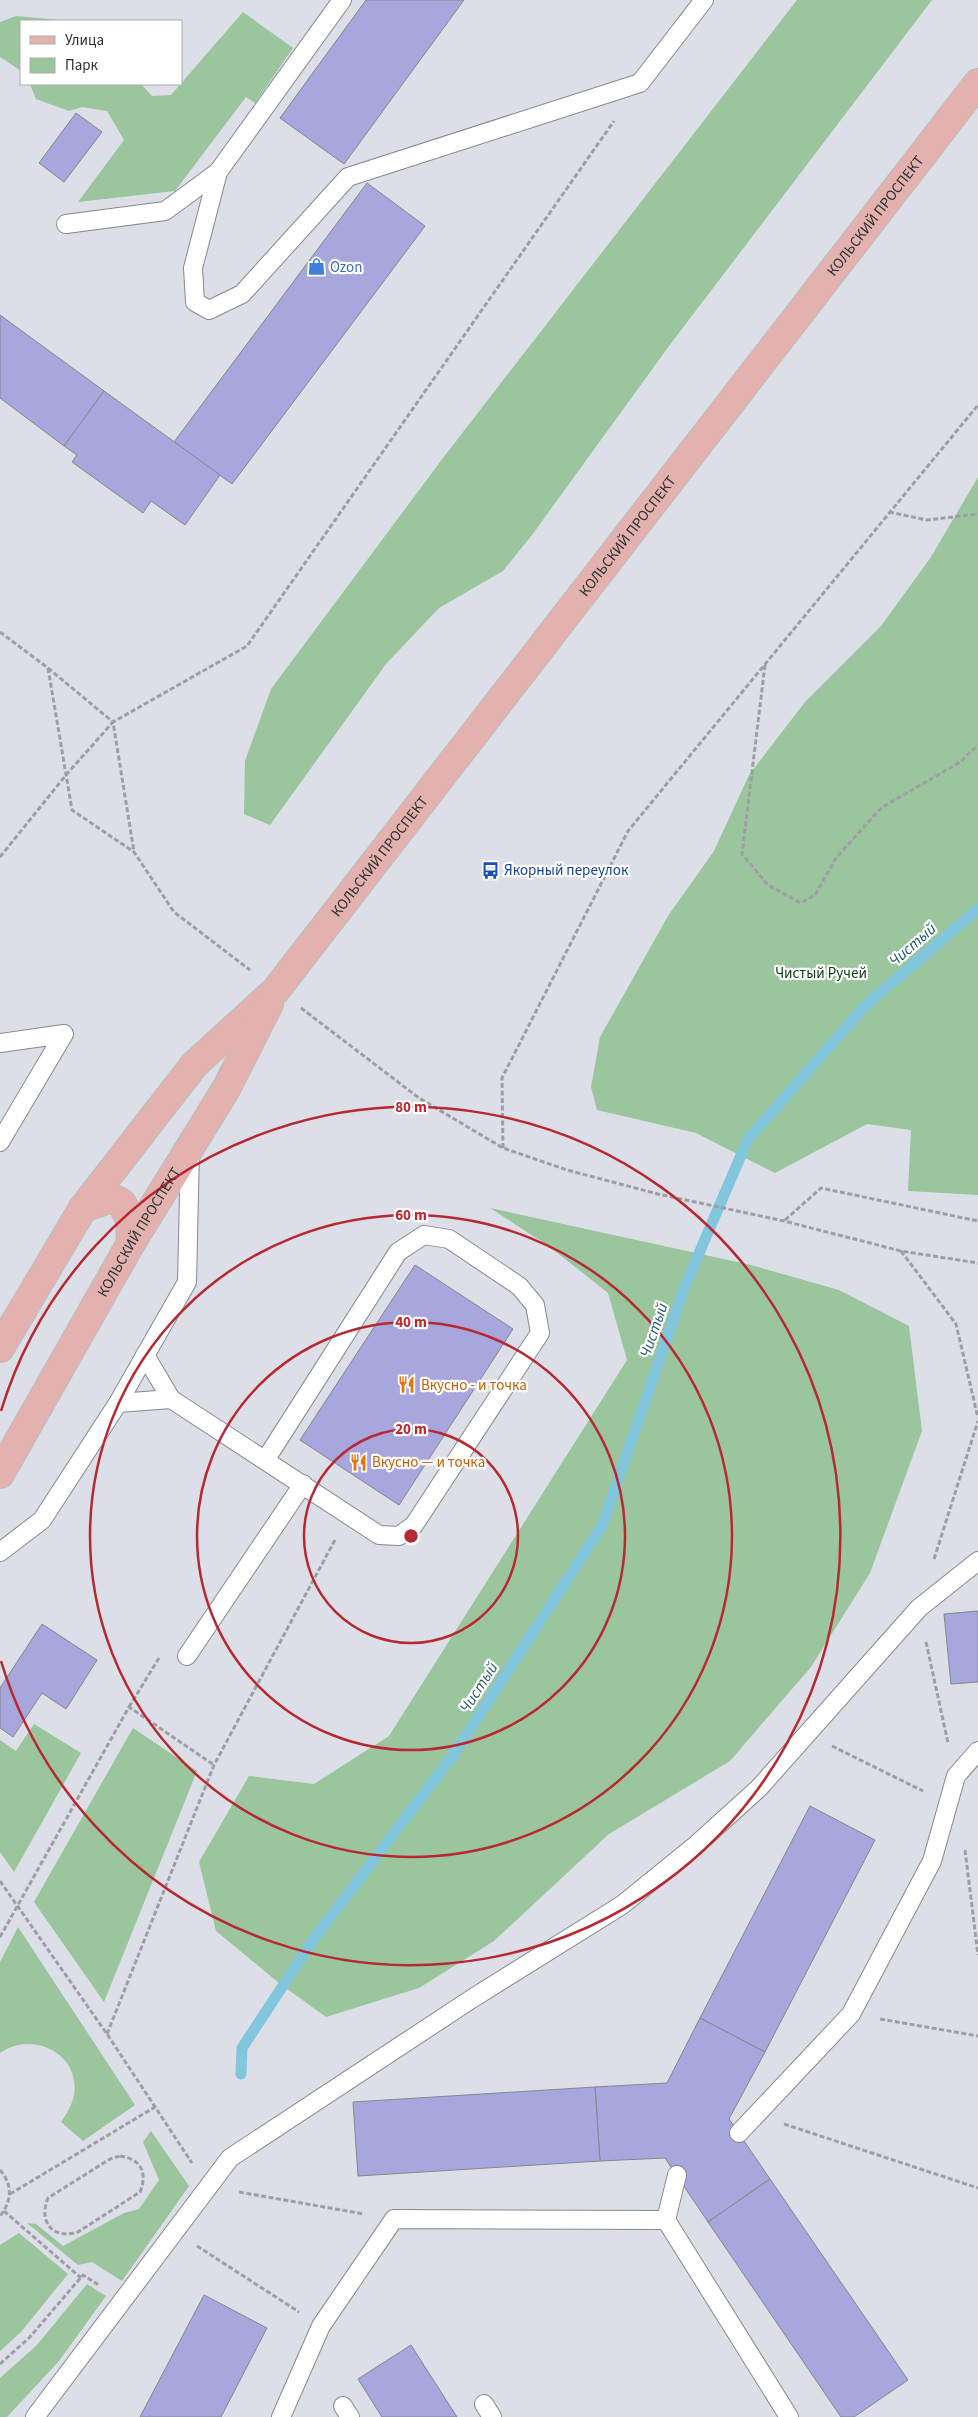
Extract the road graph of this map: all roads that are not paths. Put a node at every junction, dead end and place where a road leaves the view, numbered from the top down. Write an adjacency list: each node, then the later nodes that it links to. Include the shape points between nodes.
1 (342, 0): 4 (lane)
2 (704, 0): 4 (lane, via 640,84 348,177 242,294 209,310 195,302 193,268)
3 (978, 83): 6 (main road, КОЛЬСКИЙ ПРОСПЕКТ)
4 (218, 172): 5 (lane, via 165,211)
5 (66, 224)
6 (276, 990): 9 (main road, КОЛЬСКИЙ ПРОСПЕКТ, via 226,1089); 10 (main road, КОЛЬСКИЙ ПРОСПЕКТ, via 194,1066)
7 (0, 1043): 8 (lane, via 64,1034)
8 (0, 1142)
9 (190, 1148): 11 (main road, КОЛЬСКИЙ ПРОСПЕКТ); 13 (lane, via 187,1282)
10 (83, 1208): 11 (main road, via 112,1198 122,1203 130,1220); 12 (main road, КОЛЬСКИЙ ПРОСПЕКТ)
11 (131, 1243): 17 (main road, КОЛЬСКИЙ ПРОСПЕКТ)
12 (0, 1348)
13 (145, 1355): 14 (lane); 15 (lane)
14 (171, 1399): 15 (lane); 16 (lane)
15 (118, 1403): 19 (lane, via 42,1520)
16 (266, 1459): 18 (lane); 18 (lane, via 398,1252 424,1235 449,1240 520,1286 535,1305 540,1332 414,1525 399,1536 379,1535)
17 (0, 1474)
18 (303, 1484): 21 (lane)
19 (0, 1552)
20 (978, 1561): 26 (lane, via 919,1608 759,1788 622,1905 472,1998 230,2158)
21 (187, 1656)
22 (978, 1751): 23 (lane, via 956,1776 932,1861 850,2014)
23 (739, 2134)
24 (677, 2175): 25 (lane)
25 (666, 2220): 27 (lane, via 394,2219 321,2326); 28 (lane)
26 (35, 2417)
27 (281, 2417)
28 (789, 2417)

